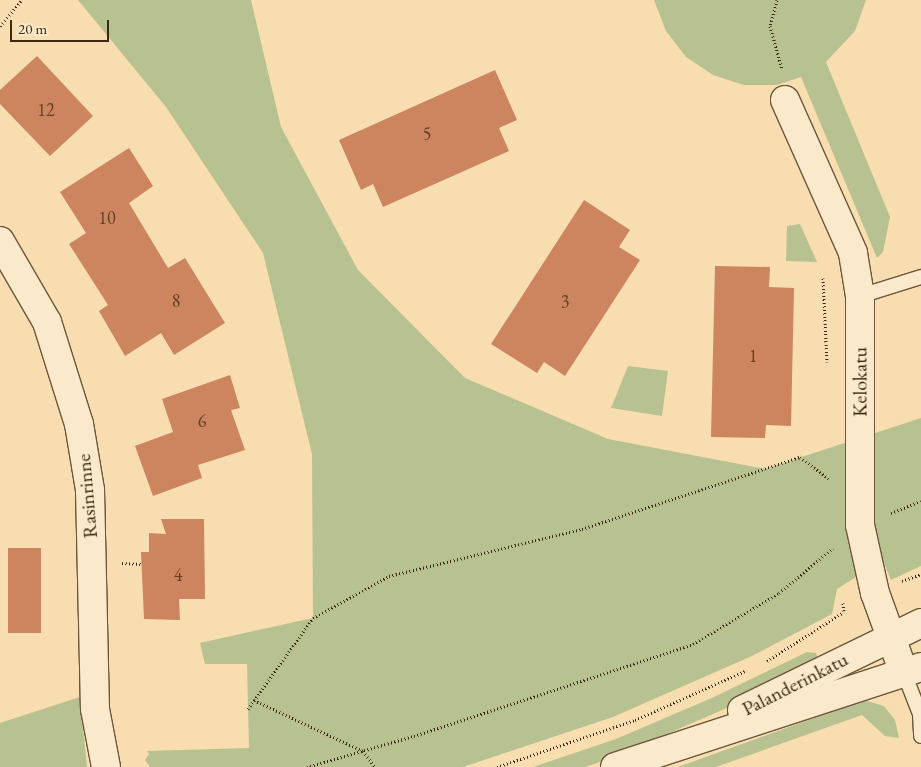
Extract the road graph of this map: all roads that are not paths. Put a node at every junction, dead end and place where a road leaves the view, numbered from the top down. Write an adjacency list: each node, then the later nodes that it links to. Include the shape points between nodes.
1 (785, 100): 4 (street, Kelokatu, via 853,253)
2 (0, 241): 10 (street, Rasinrinne, via 47,322 79,424 90,490 95,708)
3 (921, 277): 4 (lane)
4 (860, 296): 6 (street, Kelokatu, via 860,525 875,593)
5 (921, 623): 6 (street, Palanderinkatu)
6 (889, 636): 7 (street, Kelokatu); 9 (street, Palanderinkatu)
7 (912, 670): 8 (lane); 9 (street, Palanderinkatu)
8 (921, 736)
9 (670, 747): 11 (street, Palanderinkatu)
10 (106, 767)
11 (615, 767)

